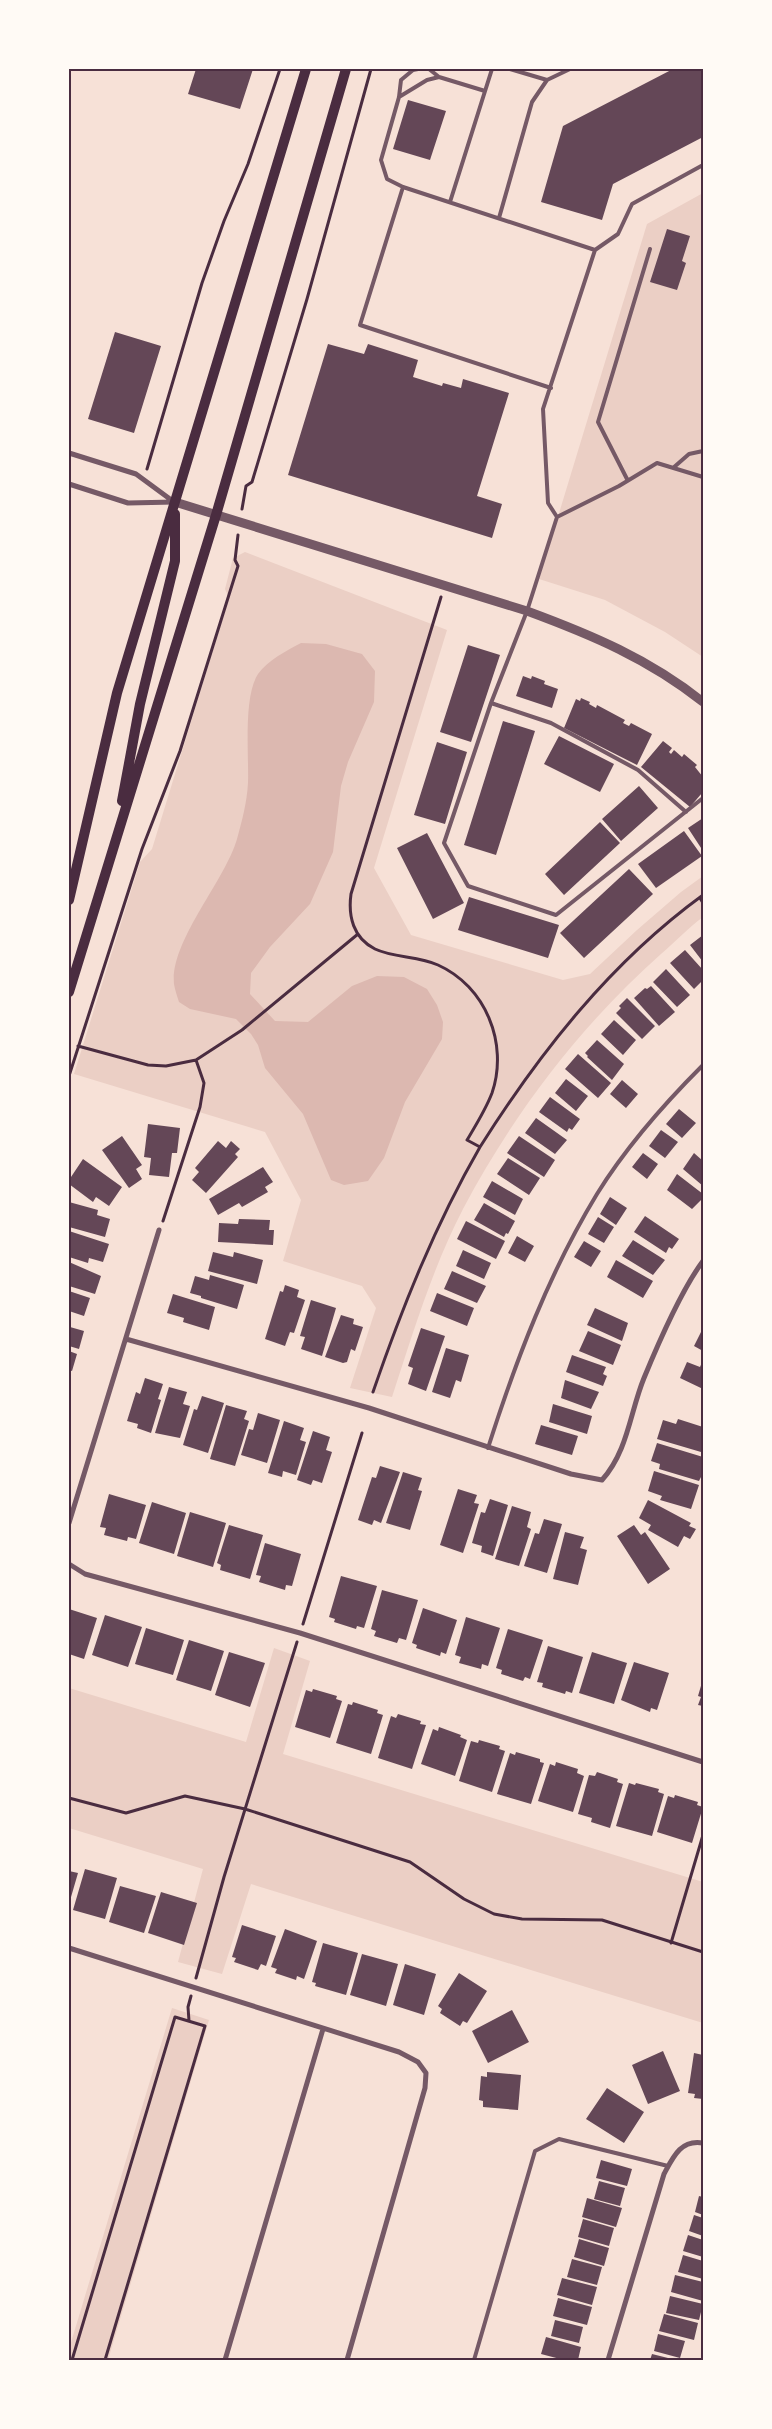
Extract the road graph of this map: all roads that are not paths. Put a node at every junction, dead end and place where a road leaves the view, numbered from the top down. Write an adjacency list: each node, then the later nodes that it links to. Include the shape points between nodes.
1 (306, 69): 25 (main road)
2 (346, 69): 26 (main road)
3 (418, 69): 11 (lane, via 401,80)
4 (428, 69): 8 (lane)
5 (492, 69): 10 (lane)
6 (510, 69): 9 (lane)
7 (570, 69): 9 (lane)
8 (439, 77): 10 (lane); 11 (lane, via 427,80)
9 (547, 80): 15 (lane, via 532,102)
10 (485, 91): 14 (lane)
11 (399, 97): 13 (lane, via 380,160 387,179)
12 (703, 165): 16 (lane, via 632,204 618,234)
13 (403, 187): 14 (lane); 18 (lane, via 360,325)
14 (450, 202): 15 (lane)
15 (499, 218): 16 (lane)
16 (595, 250): 18 (lane)
17 (650, 250): 23 (lane, via 598,422)
18 (551, 388): 27 (lane, via 543,409 548,502)
19 (703, 451): 21 (lane, via 689,454)
20 (69, 453): 25 (street, via 136,474)
21 (673, 468): 22 (lane); 23 (lane, via 657,463)
22 (703, 478)
23 (628, 480): 27 (lane)
24 (69, 484): 25 (street, via 128,503)
25 (175, 502): 26 (street); 33 (main road, via 175,561 140,704); 34 (main road, via 117,693)
26 (216, 515): 28 (street); 33 (main road)
27 (557, 517): 28 (lane)
28 (527, 611): 29 (street, via 607,642 651,665); 30 (lane)
29 (703, 702)
30 (491, 703): 32 (lane, via 551,723 638,770); 32 (lane, via 444,843 468,886 556,915)
31 (703, 798): 32 (lane)
32 (686, 812)
33 (114, 847): 35 (main road)
34 (69, 900)
35 (69, 992)
36 (703, 1065): 40 (lane, via 640,1134 598,1193 564,1253 529,1333)
37 (159, 1230): 39 (street)
38 (703, 1261): 40 (street, via 644,1378 621,1452 602,1480)
39 (126, 1340): 40 (street, via 369,1408); 41 (street)
40 (488, 1449)
41 (69, 1523)
42 (69, 1564): 43 (street, via 84,1574 300,1633)
43 (703, 1762)
44 (69, 1949): 45 (street)
45 (323, 2029): 48 (street); 49 (street, via 398,2052 418,2062 426,2073 425,2088)
46 (703, 2143): 47 (street, via 684,2146)
47 (668, 2166): 50 (lane, via 560,2139 535,2151); 51 (street)
48 (225, 2360)
49 (347, 2360)
50 (474, 2360)
51 (608, 2360)

